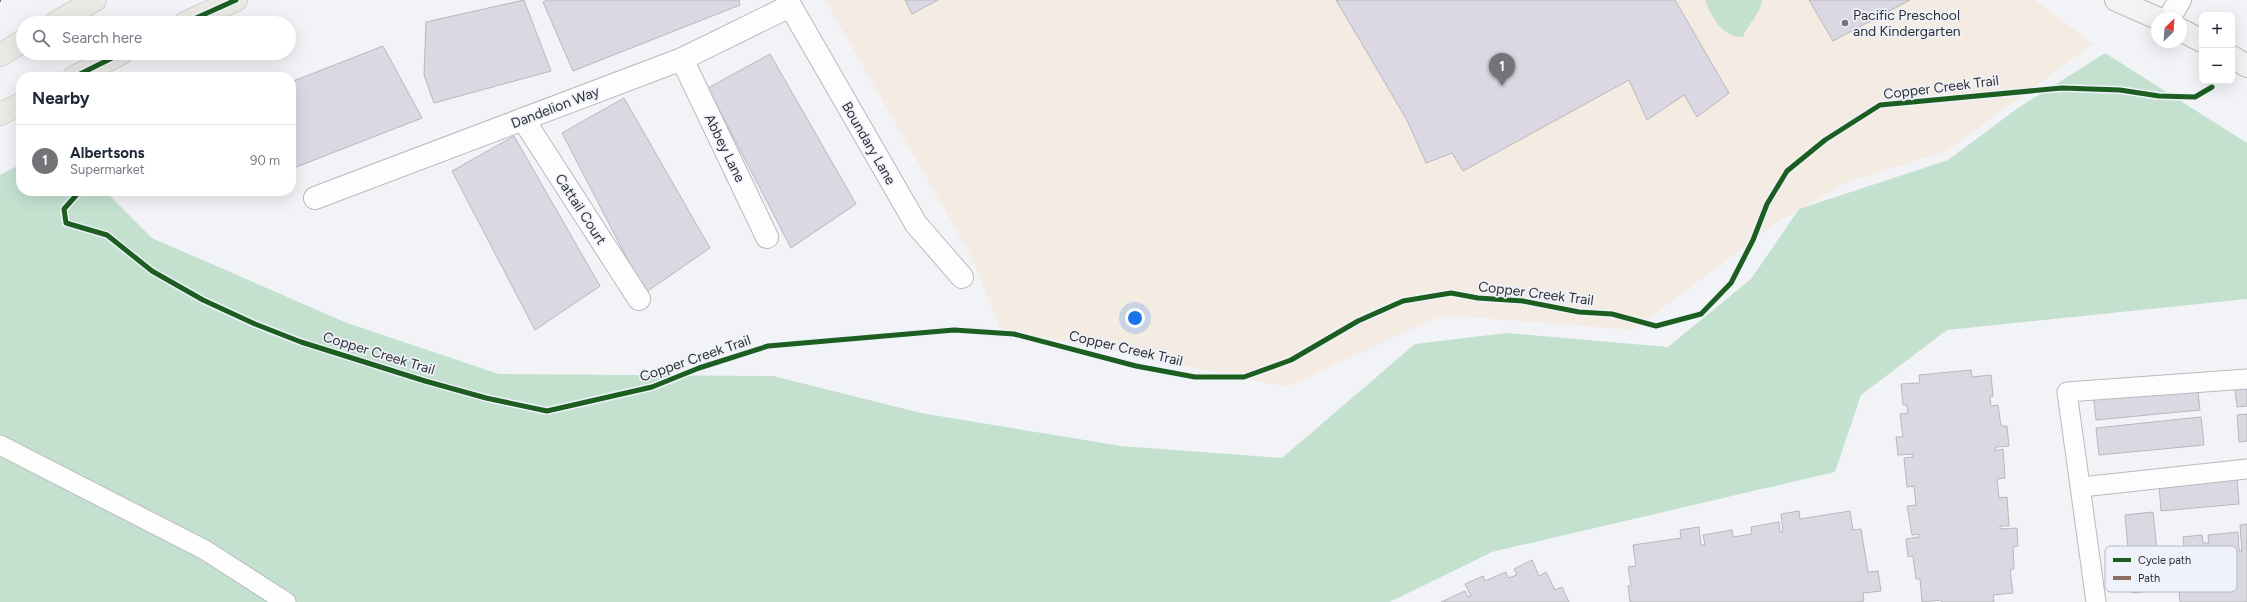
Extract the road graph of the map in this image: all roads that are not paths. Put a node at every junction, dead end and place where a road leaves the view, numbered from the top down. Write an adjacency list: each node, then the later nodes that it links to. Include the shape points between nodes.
1 (96, 0): 8 (main road)
2 (236, 0): 9 (main road)
3 (2116, 0): 7 (main road)
4 (2180, 0): 6 (street)
5 (789, 3): 15 (street, Dandelion Way); 24 (street, Boundary Lane, via 916,224)
6 (2173, 12)
7 (2151, 15)
8 (67, 16)
9 (201, 16)
10 (2187, 33): 11 (main road)
11 (2199, 39)
12 (16, 45): 13 (main road)
13 (0, 54)
14 (2235, 58): 17 (main road)
15 (682, 59): 21 (street, Dandelion Way); 23 (street, Abbey Lane)
16 (108, 60): 18 (main road)
17 (2247, 66)
18 (84, 72)
19 (16, 106): 20 (main road)
20 (0, 114)
21 (522, 119): 22 (street, Dandelion Way); 25 (street, Cattail Court)
22 (315, 198)
23 (767, 237)
24 (962, 277)
25 (638, 299)
26 (2247, 379): 29 (lane, via 2067,392)
27 (0, 445): 30 (lane, via 205,550)
28 (2247, 469): 29 (lane)
29 (2082, 487): 31 (lane)
30 (286, 602)
31 (2096, 602)

